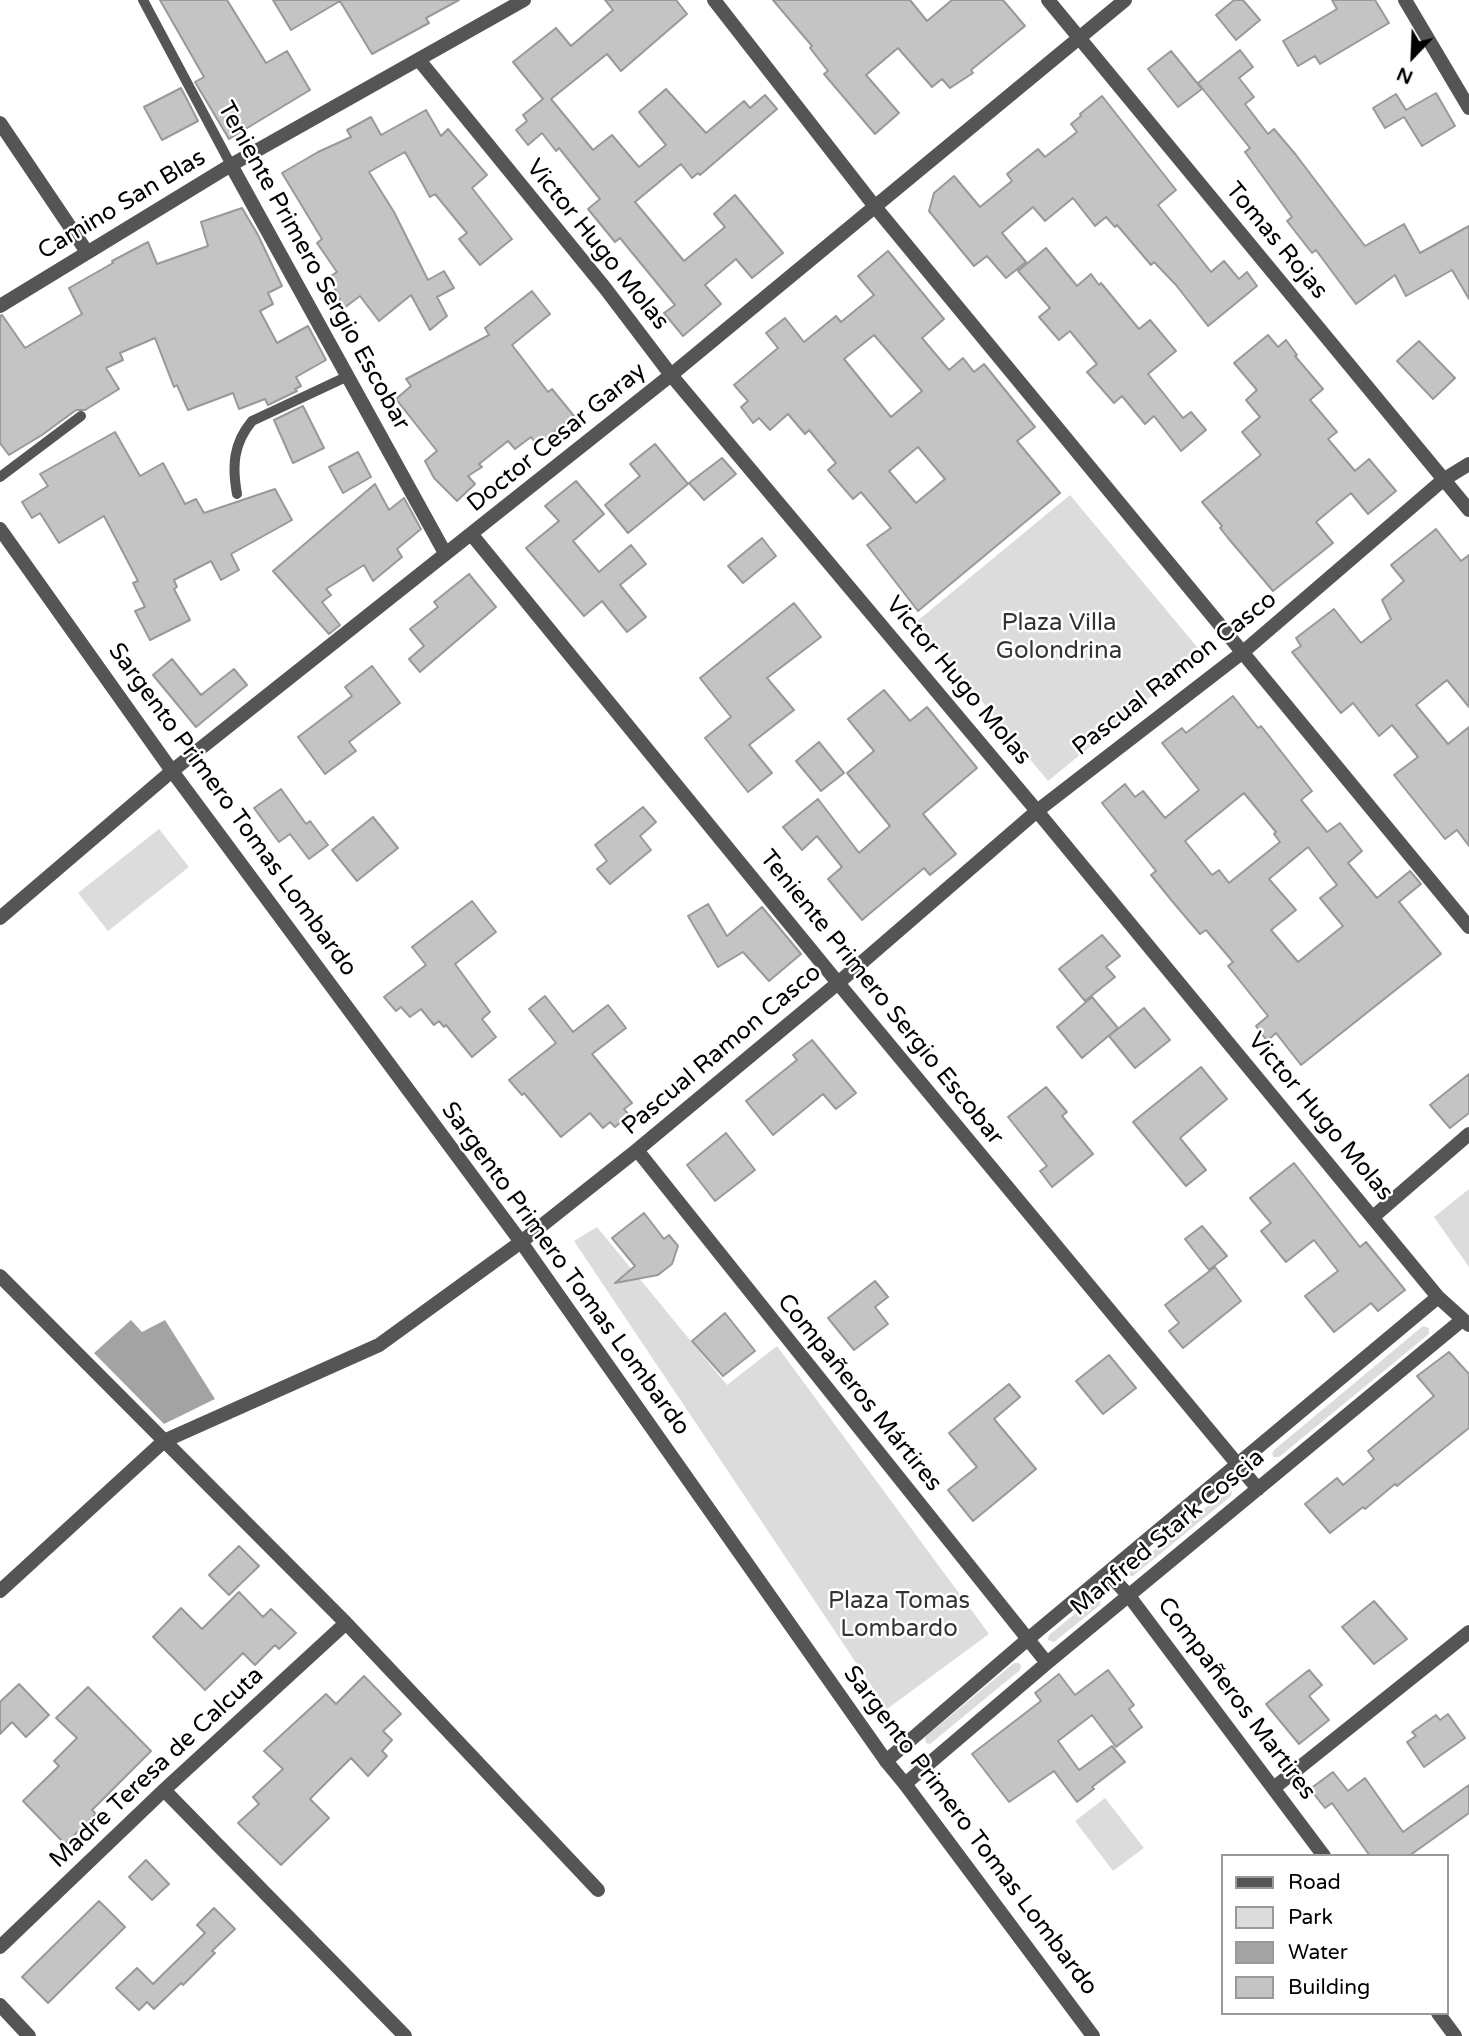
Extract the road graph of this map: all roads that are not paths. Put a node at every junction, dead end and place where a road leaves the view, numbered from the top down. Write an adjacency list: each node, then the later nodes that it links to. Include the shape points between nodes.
1 (143, 0): 11 (lane, Teniente Primero Sergio Escobar)
2 (524, 0): 8 (street, Camino San Blas)
3 (714, 0): 12 (street)
4 (1048, 0): 7 (street, Tomas Rojas)
5 (1125, 0): 7 (street, Doctor Cesar Garay)
6 (1405, 0): 9 (street)
7 (1079, 38): 12 (street, Doctor Cesar Garay); 20 (street, Tomas Rojas)
8 (419, 60): 11 (street, Camino San Blas); 15 (street, Victor Hugo Molas)
9 (1469, 108)
10 (0, 123): 13 (street)
11 (231, 164): 13 (street, Camino San Blas); 16 (street, Teniente Primero Sergio Escobar)
12 (876, 208): 15 (street, Doctor Cesar Garay); 26 (street)
13 (87, 252): 14 (street, Camino San Blas)
14 (0, 306)
15 (671, 375): 24 (street, Doctor Cesar Garay); 28 (street, Victor Hugo Molas)
16 (346, 377): 21 (lane, via 252,421 242,433 234,458); 25 (street, Teniente Primero Sergio Escobar)
17 (81, 416): 19 (lane)
18 (1469, 464): 20 (street, Pascual Ramon Casco)
19 (0, 477)
20 (1443, 480): 22 (street, Tomas Rojas); 26 (street, Pascual Ramon Casco)
21 (237, 494)
22 (1469, 510)
23 (0, 529): 27 (street, Sargento Primero Tomas Lombardo)
24 (472, 535): 25 (street, Doctor Cesar Garay); 31 (street, Teniente Primero Sergio Escobar)
25 (445, 553): 27 (street, Doctor Cesar Garay)
26 (1243, 652): 28 (street, Pascual Ramon Casco); 30 (street)
27 (172, 771): 29 (street, Doctor Cesar Garay); 35 (street, Sargento Primero Tomas Lombardo)
28 (1037, 811): 31 (street, Pascual Ramon Casco); 34 (street, Victor Hugo Molas)
29 (0, 918)
30 (1469, 927)
31 (838, 983): 33 (street, Pascual Ramon Casco); 40 (street, Teniente Primero Sergio Escobar)
32 (1469, 1134): 34 (street)
33 (638, 1150): 35 (street, Pascual Ramon Casco); 47 (street, Compañeros Mártires)
34 (1373, 1217): 37 (street, Victor Hugo Molas)
35 (521, 1242): 39 (street, Pascual Ramon Casco, via 380,1345); 49 (street, Sargento Primero Tomas Lombardo)
36 (0, 1276): 39 (street)
37 (1438, 1297): 38 (street, Victor Hugo Molas); 40 (street, Manfred Stark Coscia)
38 (1465, 1322): 41 (street, Manfred Stark Coscia)
39 (164, 1441): 43 (street, Pascual Ramon Casco); 45 (street)
40 (1238, 1466): 41 (street, Teniente Primero Sergio Escobar); 42 (street, Manfred Stark Coscia)
41 (1258, 1489): 44 (street, Manfred Stark Coscia)
42 (1108, 1573): 44 (street, Compañeros Martires); 47 (street, Manfred Stark Coscia)
43 (0, 1591)
44 (1129, 1596): 48 (street, Manfred Stark Coscia); 51 (street, Compañeros Martires)
45 (346, 1623): 52 (street, Madre Teresa de Calcuta); 54 (street)
46 (1469, 1632): 51 (street)
47 (1028, 1639): 48 (street, Compañeros Mártires); 49 (street, Manfred Stark Coscia)
48 (1047, 1663): 50 (street, Manfred Stark Coscia)
49 (886, 1761): 50 (street, Sargento Primero Tomas Lombardo)
50 (905, 1784): 60 (street, Sargento Primero Tomas Lombardo)
51 (1275, 1787): 53 (street, Compañeros Martires)
52 (163, 1790): 55 (street, Madre Teresa de Calcuta); 59 (street)
53 (1323, 1854)
54 (598, 1890)
55 (0, 1947)
56 (0, 2005): 58 (street)
57 (1439, 2015): 61 (street)
58 (29, 2036)
59 (405, 2036)
60 (1093, 2036)
61 (1454, 2036)

